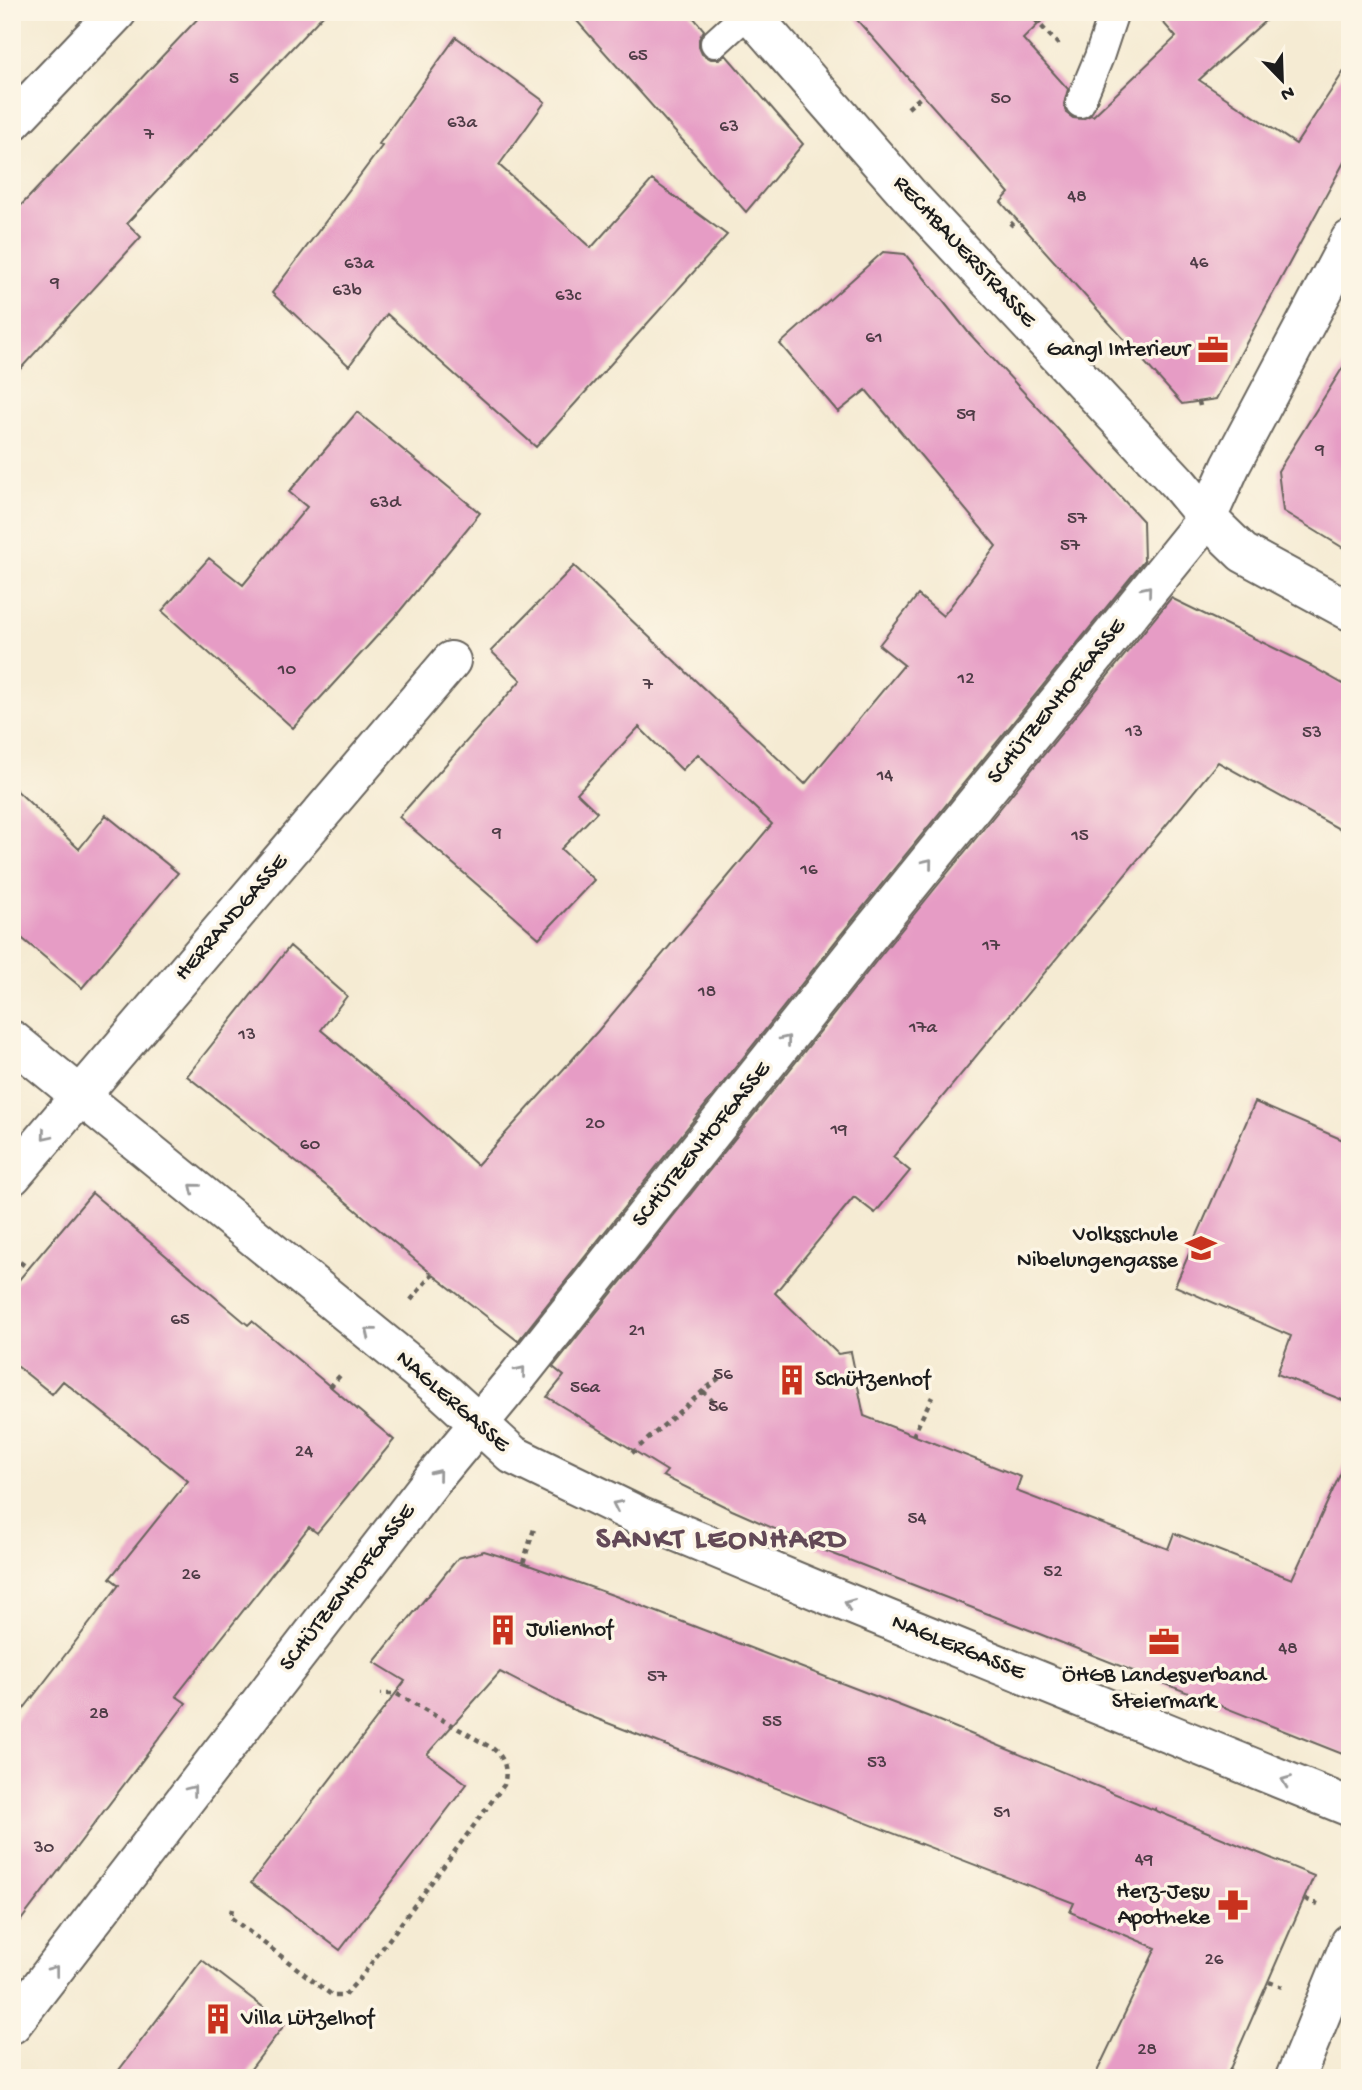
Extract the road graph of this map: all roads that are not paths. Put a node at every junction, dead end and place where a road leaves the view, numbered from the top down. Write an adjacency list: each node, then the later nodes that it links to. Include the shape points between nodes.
1 (117, 12): 6 (street)
2 (749, 12): 4 (lane); 8 (street, RECHBAUERSTRASSE, via 908,194)
3 (1114, 12): 5 (lane)
4 (715, 43)
5 (1080, 103)
6 (12, 122)
7 (1350, 240): 8 (street, SCHÜTZENHOFGASSE)
8 (1207, 518): 9 (street, RECHBAUERSTRASSE, via 1243,553); 14 (street, SCHÜTZENHOFGASSE, one-way to 8)
9 (1350, 611)
10 (451, 661): 12 (street, HERRANDGASSE)
11 (12, 1040): 12 (street, NAGLERGASSE)
12 (80, 1095): 13 (street, HERRANDGASSE, one-way to 13); 14 (street, NAGLERGASSE, one-way to 12)
13 (12, 1175)
14 (478, 1424): 15 (street, NAGLERGASSE, one-way to 14, via 641,1517 513,1455); 17 (street, SCHÜTZENHOFGASSE, one-way to 14)
15 (1350, 1807)
16 (1350, 1943): 18 (street)
17 (12, 2024)
18 (1295, 2078)

